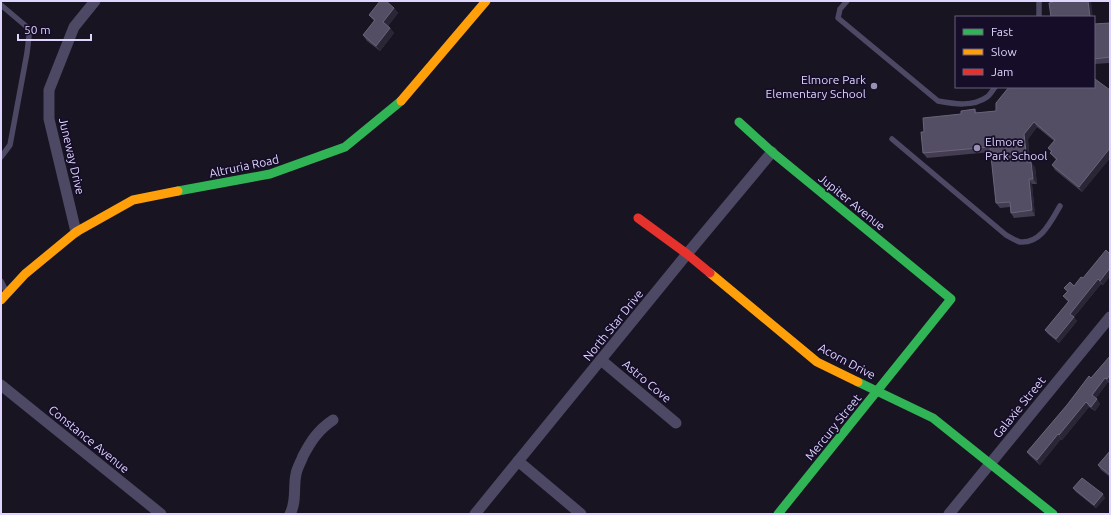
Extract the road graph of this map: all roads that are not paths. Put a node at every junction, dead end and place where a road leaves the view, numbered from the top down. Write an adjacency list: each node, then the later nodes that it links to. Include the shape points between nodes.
1 (95, 1): 14 (street, Juneway Drive, via 74,27 49,90 49,119)
2 (486, 1): 14 (street, Altruria Road, via 399,104 345,148 270,174 132,200)
3 (847, 1): 7 (lane, via 840,9 838,18 938,101 971,104 988,96)
4 (1039, 1): 6 (lane)
5 (1, 5): 11 (lane, via 27,27 29,36 10,145)
6 (1039, 16)
7 (994, 88)
8 (739, 122): 10 (street, Jupiter Avenue)
9 (892, 139): 12 (lane, via 1006,235 1020,242 1036,239 1046,229)
10 (772, 152): 15 (street, North Star Drive); 18 (street, Jupiter Avenue)
11 (1, 158)
12 (1060, 206)
13 (638, 218): 15 (street, Acorn Drive)
14 (76, 232): 17 (street, Altruria Road, via 25,274)
15 (687, 254): 20 (street, North Star Drive); 22 (street, Acorn Drive, via 817,362)
16 (1, 280): 17 (lane, via 4,285)
17 (4, 297)
18 (951, 299): 22 (street, Mercury Street)
19 (1110, 317): 26 (street, Galaxie Street)
20 (601, 360): 24 (street, Astro Cove); 25 (street, North Star Drive)
21 (1, 385): 27 (street, Constance Avenue)
22 (878, 391): 26 (street, Acorn Drive, via 933,418); 31 (street, Mercury Street)
23 (333, 420): 28 (street, via 323,426 313,438 300,464 296,474 294,507)
24 (676, 423)
25 (518, 461): 29 (street, North Star Drive); 30 (street)
26 (990, 463): 32 (street, Galaxie Street); 33 (street, Acorn Drive)
27 (161, 514)
28 (290, 514)
29 (475, 514)
30 (582, 514)
31 (778, 514)
32 (949, 514)
33 (1053, 514)

